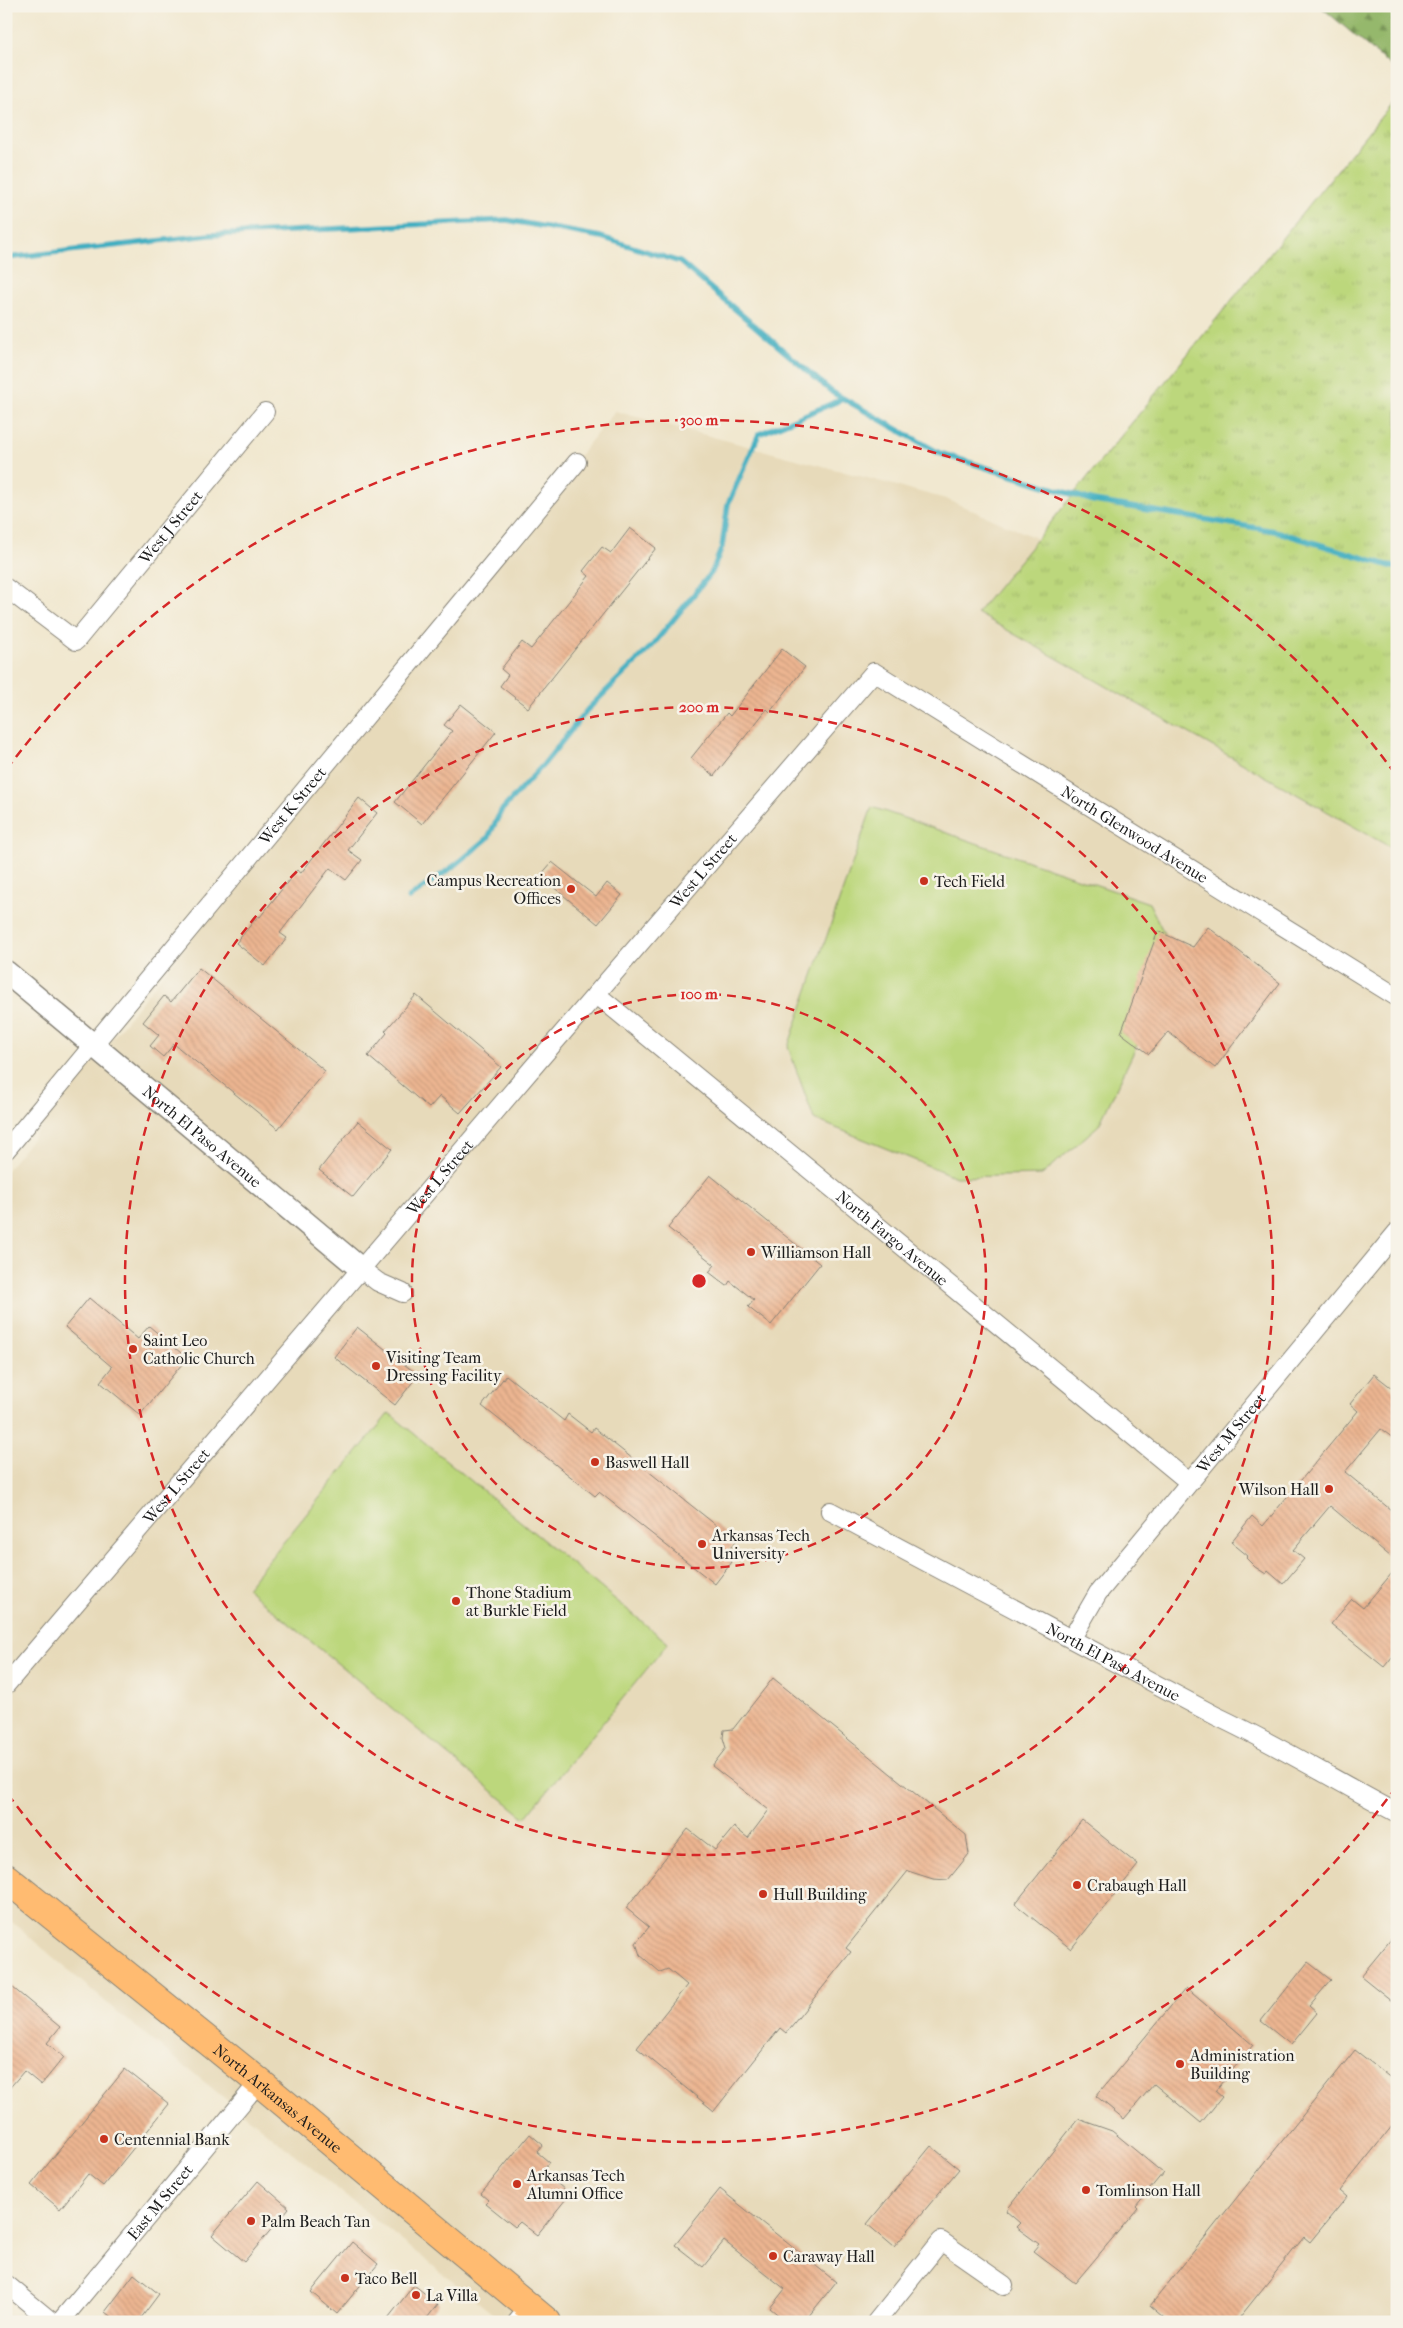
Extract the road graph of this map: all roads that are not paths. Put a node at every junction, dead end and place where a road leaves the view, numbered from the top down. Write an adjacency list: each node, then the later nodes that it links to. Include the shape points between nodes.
1 (265, 412): 3 (street, West J Street, via 76,641)
2 (577, 462): 8 (street, West K Street)
3 (6, 588)
4 (874, 672): 6 (street, West L Street); 7 (street, North Glenwood Avenue)
5 (6, 972): 8 (street, North El Paso Avenue)
6 (596, 994): 11 (street, West L Street); 13 (street, North Fargo Avenue)
7 (1397, 997)
8 (95, 1045): 9 (street, West K Street); 11 (street, North El Paso Avenue)
9 (6, 1150)
10 (1397, 1232): 13 (street, West M Street)
11 (361, 1269): 12 (street, North El Paso Avenue, via 378,1282); 16 (street, West L Street)
12 (403, 1293)
13 (1189, 1482): 15 (street, West M Street, via 1098,1593)
14 (830, 1511): 15 (street, North El Paso Avenue)
15 (1072, 1638): 17 (street, North El Paso Avenue, via 1216,1716 1260,1736)
16 (6, 1686)
17 (1397, 1813)
18 (6, 1878): 19 (highway, North Arkansas Avenue)
19 (259, 2082): 22 (highway, North Arkansas Avenue); 24 (street, East M Street)
20 (6, 2284): 23 (street)
21 (1004, 2285): 25 (street, via 941,2242)
22 (531, 2317)
23 (52, 2322)
24 (60, 2322)
25 (876, 2322)

